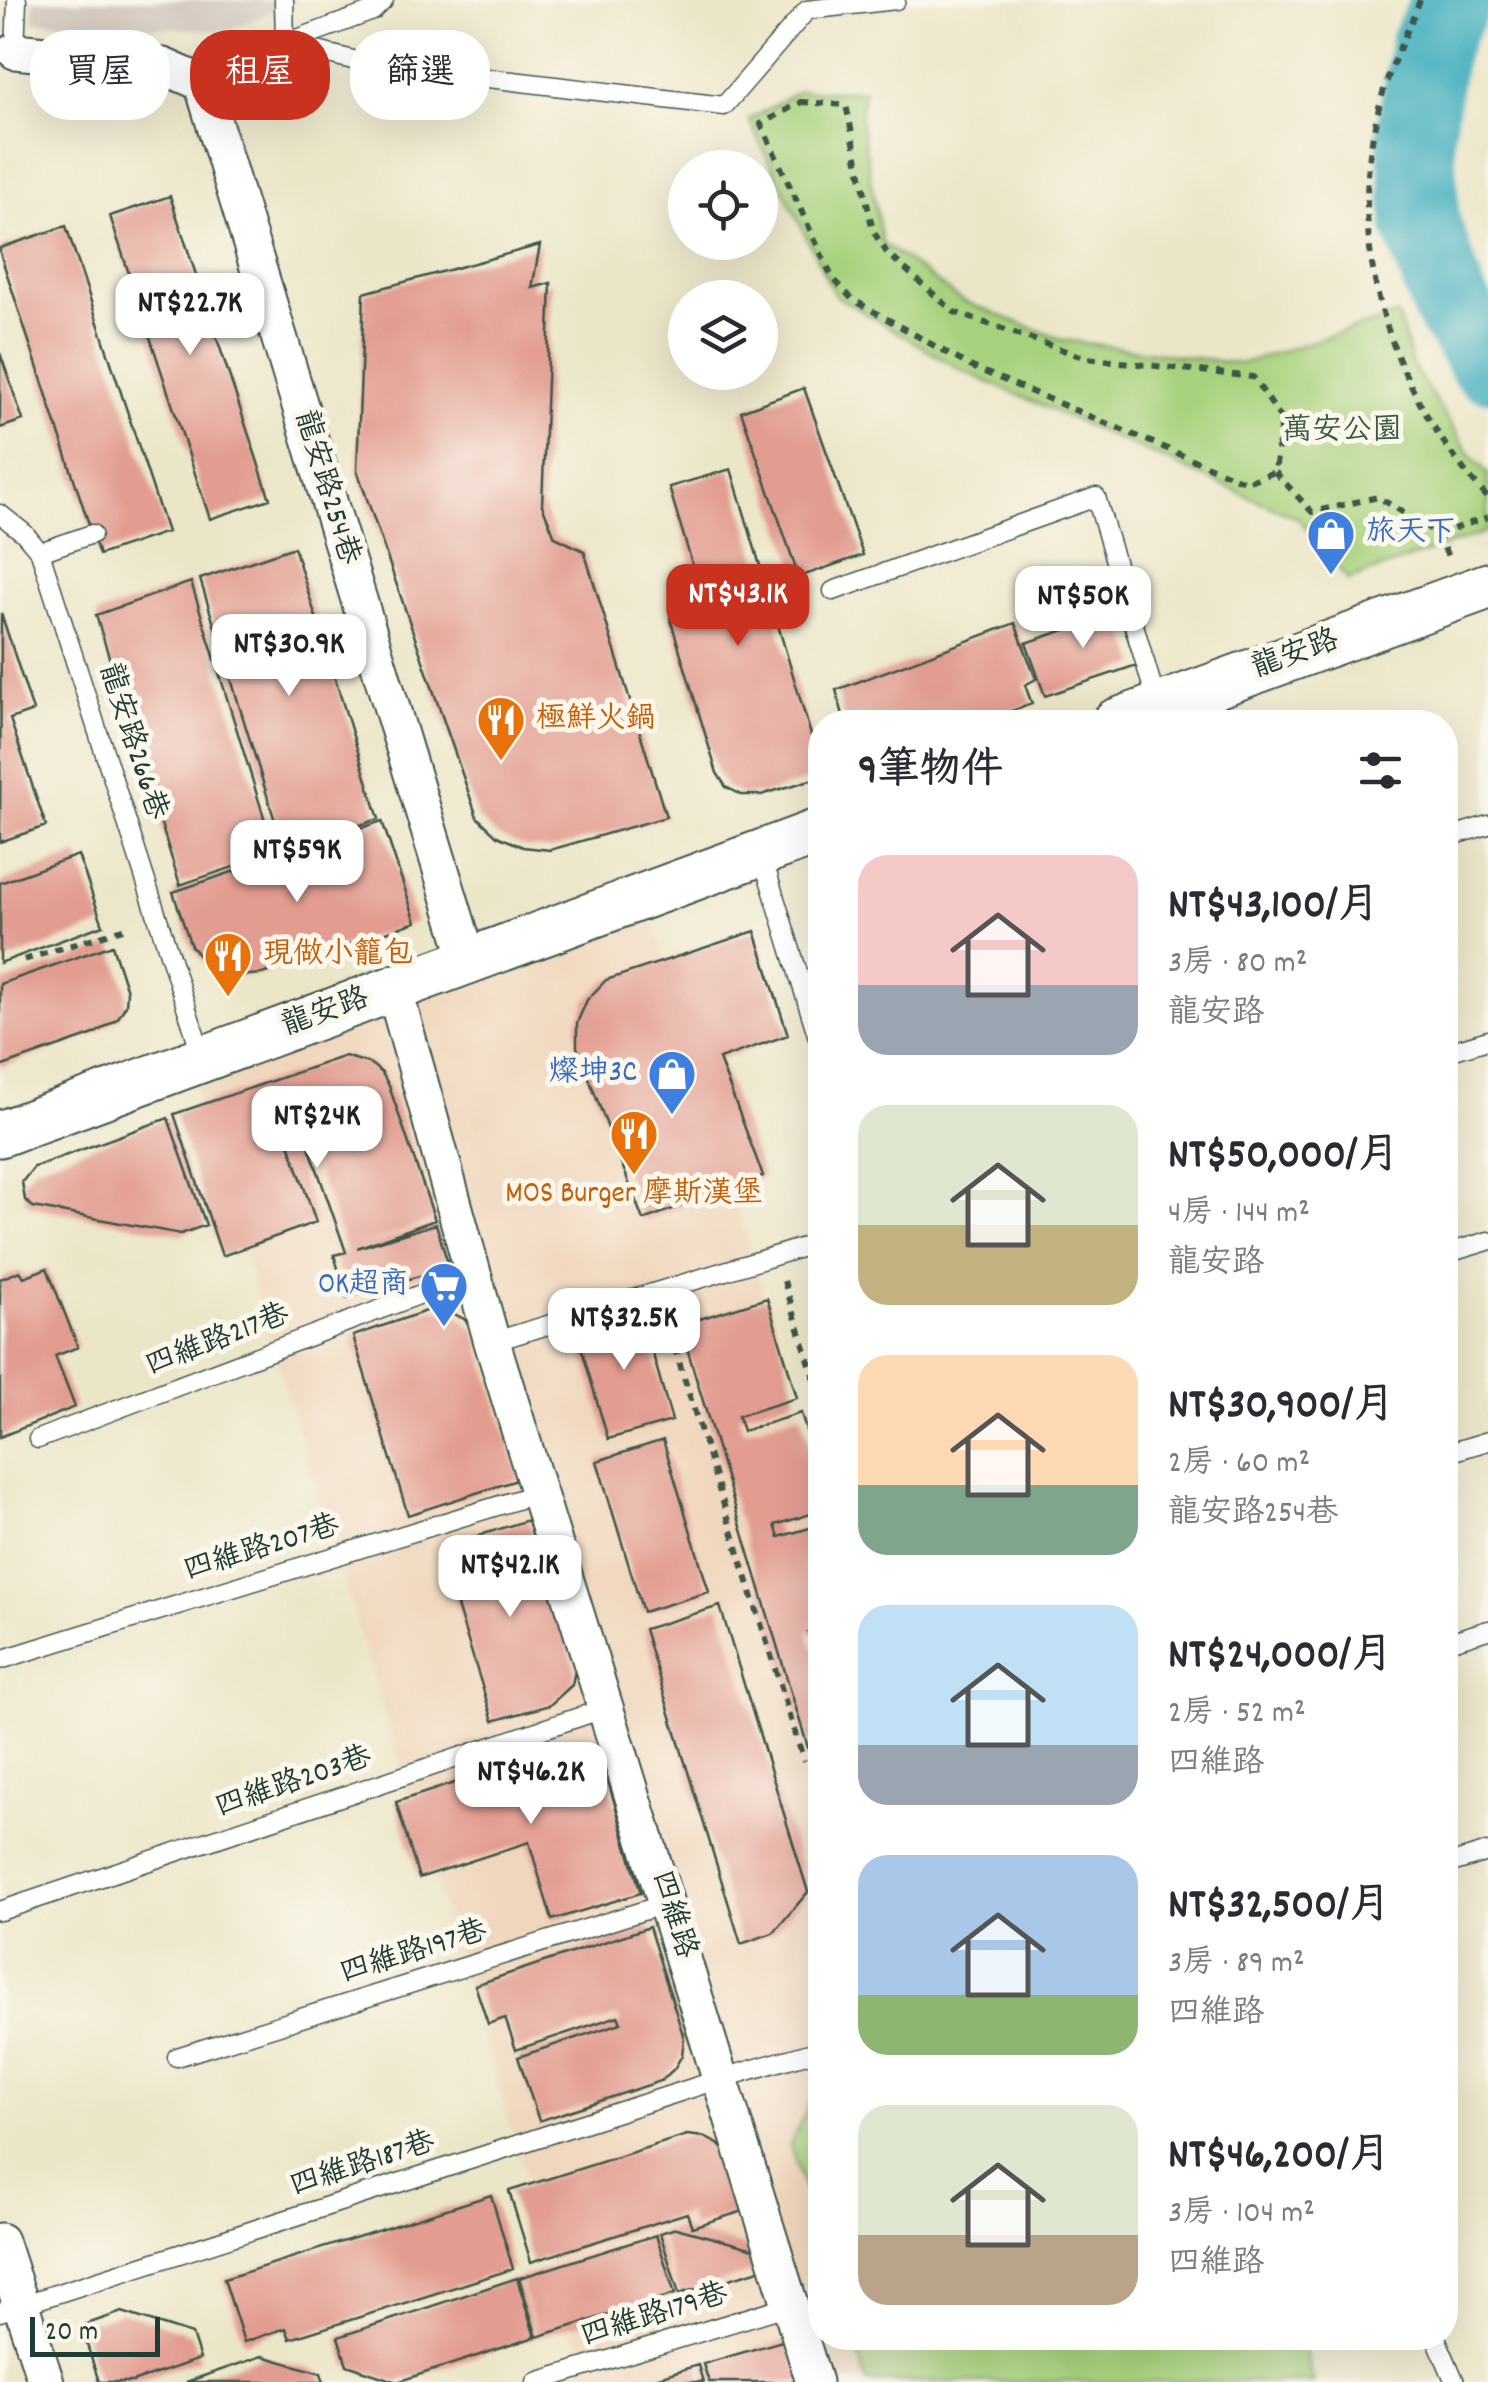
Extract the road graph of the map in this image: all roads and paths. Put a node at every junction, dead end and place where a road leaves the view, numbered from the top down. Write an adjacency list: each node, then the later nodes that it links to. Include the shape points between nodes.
1 (17, 0): 8 (lane)
2 (284, 0): 6 (lane)
3 (384, 0): 7 (lane, via 373,11)
4 (896, 0): 9 (lane, via 807,10 724,106)
5 (1420, 0): 13 (path, via 1380,101 1365,200 1373,282 1399,363 1460,468)
6 (285, 30)
7 (321, 30)
8 (5, 47): 10 (street, via 163,66)
9 (330, 54)
10 (190, 77)
11 (214, 120): 30 (street, 龍安路254巷)
12 (1275, 472): 12 (path, via 1246,482 970,366 852,299 832,278 761,124 801,102 846,105 874,230 887,252 954,312 1086,358 1253,378 1282,420); 17 (path, via 1312,512 1378,498)
13 (1488, 498)
14 (0, 514): 18 (lane, 龍安路266巷)
15 (1488, 518): 17 (path)
16 (92, 534): 18 (lane)
17 (1438, 534): 19 (path)
18 (40, 552): 28 (lane, 龍安路266巷)
19 (1449, 558)
20 (1488, 586): 22 (street, 龍安路)
21 (833, 591): 22 (lane, via 1096,498)
22 (1158, 707): 23 (street, 龍安路)
23 (1149, 710)
24 (1488, 824): 25 (lane)
25 (1458, 834)
26 (808, 835): 27 (street, 龍安路)
27 (761, 853): 30 (street, 龍安路); 32 (lane)
28 (159, 917): 29 (path); 35 (lane, 龍安路266巷)
29 (24, 960)
30 (469, 962): 31 (street, 龍安路)
31 (394, 988): 35 (street, 龍安路); 41 (street, 四維路)
32 (808, 1001)
33 (1488, 1040): 34 (lane)
34 (1458, 1049)
35 (204, 1059): 36 (street, 龍安路)
36 (0, 1134)
37 (1488, 1241): 39 (lane)
38 (808, 1246): 40 (lane)
39 (1458, 1250)
40 (776, 1256): 42 (lane); 44 (path)
41 (474, 1274): 43 (street, 四維路); 45 (lane, 四維路217巷)
42 (658, 1292): 43 (lane); 53 (path)
43 (492, 1342): 48 (street, 四維路)
44 (808, 1358)
45 (38, 1439)
46 (1488, 1442): 47 (lane)
47 (1458, 1450)
48 (539, 1493): 51 (lane, 四維路207巷); 52 (street, 四維路)
49 (1488, 1630): 50 (lane)
50 (1458, 1639)
51 (0, 1660)
52 (606, 1708): 56 (street, 四維路); 57 (lane, 四維路203巷)
53 (804, 1761)
54 (1488, 1852): 55 (lane)
55 (1458, 1861)
56 (668, 1903): 59 (lane, 四維路197巷); 60 (street, 四維路)
57 (0, 1912)
58 (808, 2053): 60 (lane, 四維路187巷)
59 (178, 2057)
60 (722, 2078): 62 (street, 四維路); 63 (lane, 四維路187巷)
61 (0, 2241): 63 (street)
62 (790, 2305): 66 (lane, 四維路179巷); 67 (street, 四維路)
63 (10, 2309): 65 (street)
64 (1441, 2350): 68 (lane)
65 (46, 2382)
66 (536, 2382)
67 (814, 2382)
68 (1455, 2382)

